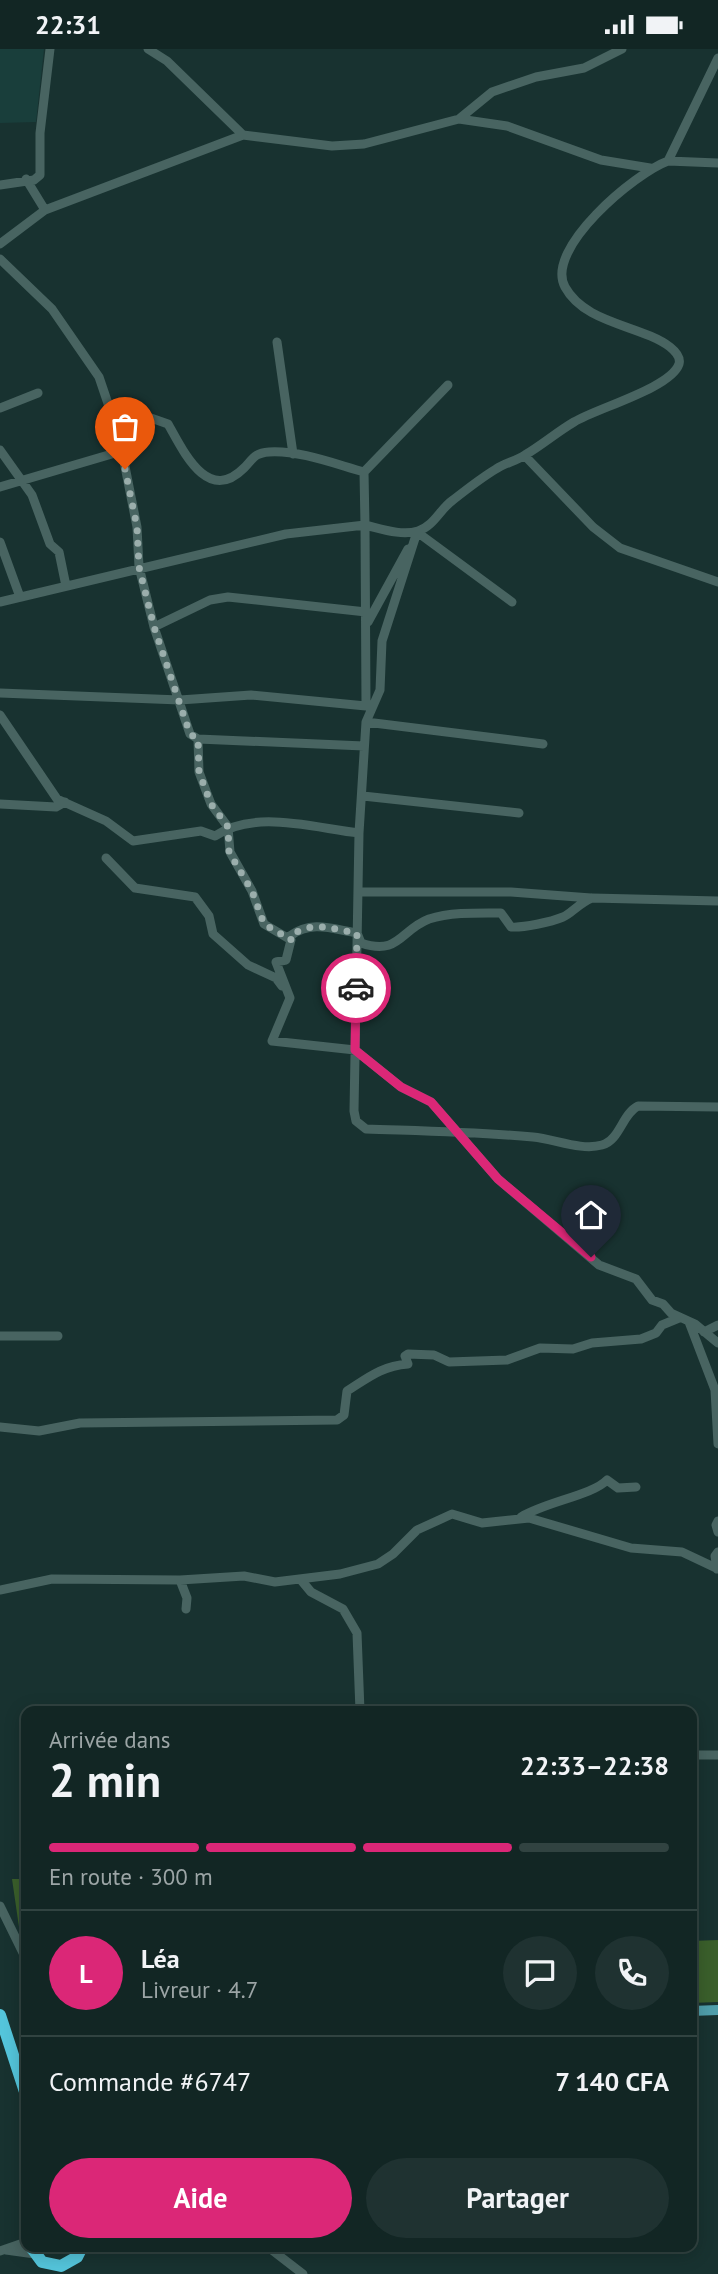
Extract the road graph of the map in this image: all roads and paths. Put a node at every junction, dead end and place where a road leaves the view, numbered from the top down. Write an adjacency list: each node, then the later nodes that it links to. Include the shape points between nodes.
1 (50, 49): 10 (street, via 40,175)
2 (148, 49): 6 (street, via 167,61)
3 (622, 49): 5 (street, via 584,68 492,92)
4 (718, 58): 7 (street)
5 (459, 119): 6 (street, via 364,144 332,146); 9 (street, via 507,126 601,160)
6 (243, 135): 12 (street)
7 (668, 161): 8 (street); 9 (street)
8 (718, 163)
9 (650, 168): 23 (street, via 568,247 560,276 574,299 600,318 668,345 679,365 670,378 593,410)
10 (26, 180): 11 (street); 12 (street)
11 (0, 185)
12 (45, 210): 13 (street)
13 (0, 244)
14 (0, 259): 19 (street, via 52,309 94,366)
15 (277, 342): 22 (street)
16 (448, 385): 24 (street)
17 (38, 393): 18 (street)
18 (0, 408)
19 (116, 423): 21 (street); 22 (street, via 148,417 168,424 190,464 215,480 232,478 253,455 267,451)
20 (0, 450): 25 (street)
21 (122, 451): 25 (street); 30 (street, via 137,527)
22 (293, 454): 24 (street)
23 (525, 456): 28 (street, via 497,468 460,494); 31 (street, via 593,527 620,548)
24 (364, 472): 27 (street)
25 (21, 481): 26 (street); 32 (street, via 32,495 50,544 59,552)
26 (0, 487)
27 (366, 525): 28 (street); 30 (street, via 286,534); 36 (street)
28 (417, 532): 35 (street); 38 (street, via 370,613); 42 (street, via 382,641 380,689)
29 (0, 542): 33 (street)
30 (139, 567): 32 (street); 37 (street)
31 (718, 582)
32 (66, 586): 33 (street)
33 (20, 597): 34 (street)
34 (0, 602)
35 (512, 602)
36 (366, 612): 37 (street, via 228,597 210,600); 38 (street)
37 (154, 627): 40 (street)
38 (366, 628): 40 (street, via 366,706 251,695)
39 (0, 693): 40 (street)
40 (180, 700): 43 (street, via 190,734)
41 (0, 715): 47 (street, via 51,793)
42 (366, 722): 44 (street); 45 (street)
43 (198, 739): 45 (street); 50 (street, via 199,772 211,804)
44 (543, 744)
45 (364, 746): 46 (street)
46 (363, 796): 49 (street); 51 (street)
47 (65, 802): 48 (street, via 57,807); 50 (street, via 106,821 133,841 201,831 215,836)
48 (0, 804)
49 (519, 813)
50 (228, 827): 51 (street, via 251,821); 57 (street, via 229,852 252,891 264,924)
51 (359, 833): 53 (street)
52 (106, 857): 58 (street, via 135,888 195,897 209,916 213,934 248,965 275,978)
53 (360, 893): 54 (street, via 511,892); 56 (street)
54 (592, 898): 55 (street); 56 (street, via 577,904 565,917 522,927 511,927 501,913 484,913 426,921 384,947 361,943)
55 (718, 901)
56 (357, 933): 57 (street, via 315,924 290,936); 59 (street)
57 (291, 940): 58 (street, via 286,960 276,962)
58 (287, 993): 59 (street, via 290,998 272,1041)
59 (355, 1050): 61 (street, via 401,1087 431,1102); 61 (street, via 354,1111 356,1121 366,1129)
60 (718, 1107): 61 (street, via 638,1106 604,1145)
61 (458, 1132): 62 (street, via 498,1179 599,1265 636,1279 652,1300)
62 (684, 1320): 64 (street); 68 (street, via 662,1325 641,1339 573,1349 540,1348 507,1360 449,1362 434,1355 408,1354 408,1364 380,1369 347,1391 344,1415 337,1420 80,1423 39,1431); 69 (street, via 715,1389)
63 (718, 1325): 64 (street)
64 (704, 1332): 67 (street)
65 (0, 1336): 66 (street)
66 (58, 1336)
67 (718, 1343)
68 (0, 1427)
69 (718, 1444)
70 (636, 1487): 71 (street, via 618,1489 607,1480 600,1487)
71 (520, 1517): 76 (street, via 631,1548 682,1552); 78 (street, via 506,1523 482,1523 452,1514 417,1530 378,1564)
72 (718, 1521): 73 (street)
73 (718, 1533): 74 (street)
74 (718, 1543)
75 (718, 1552): 76 (street)
76 (718, 1569)
77 (180, 1580): 78 (street, via 244,1576 275,1582); 79 (street, via 52,1579); 80 (street)
78 (300, 1580): 81 (street, via 311,1592 343,1609 357,1633)
79 (0, 1590)
80 (187, 1609)
81 (360, 1706)
82 (697, 1755): 83 (street)
83 (718, 1755)
84 (0, 1906): 85 (street)
85 (21, 1949)
86 (718, 2010): 87 (main road)
87 (697, 2011)
88 (0, 2015): 89 (highway)
89 (21, 2080)
90 (21, 2244): 91 (street)
91 (3, 2251): 92 (street); 96 (street)
92 (21, 2251)
93 (34, 2252): 98 (highway)
94 (79, 2252): 97 (highway)
95 (274, 2252): 99 (street)
96 (0, 2260)
97 (70, 2268): 98 (highway)
98 (52, 2270)
99 (303, 2274)

